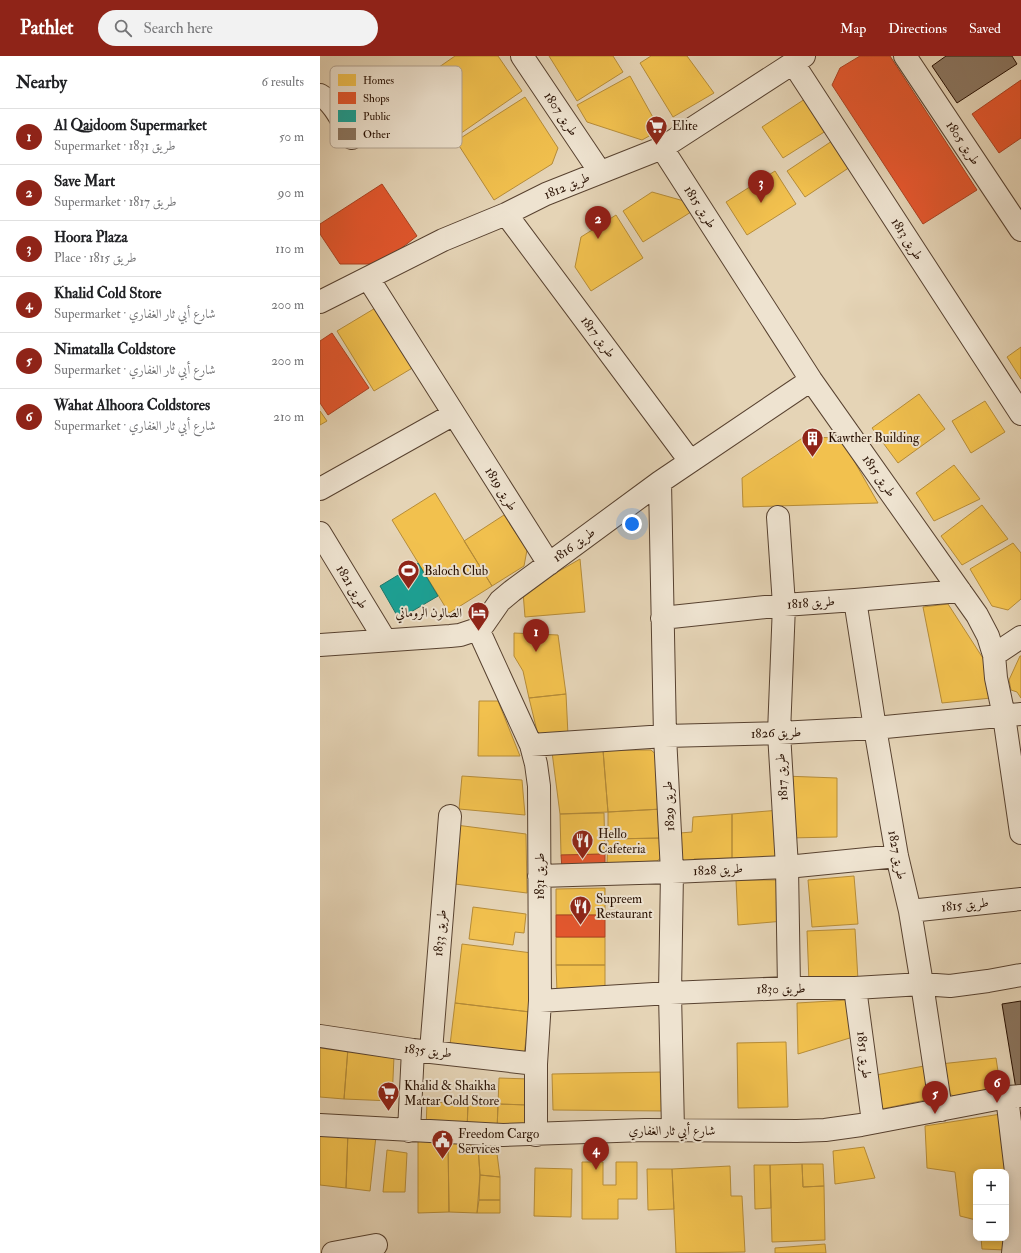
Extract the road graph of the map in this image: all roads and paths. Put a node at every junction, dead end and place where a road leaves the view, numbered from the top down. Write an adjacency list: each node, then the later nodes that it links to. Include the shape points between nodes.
1 (522, 56): 7 (street, طريق 1807)
2 (905, 56): 9 (street, طريق 1805)
3 (799, 60): 6 (street, طريق 1812); 14 (street, طريق 1813)
4 (320, 95): 5 (street)
5 (330, 103)
6 (662, 148): 7 (street, طريق 1812); 12 (street, طريق 1815)
7 (600, 172): 8 (street, طريق 1812)
8 (506, 214): 10 (street, طريق 1812, via 443,240); 15 (street, طريق 1817)
9 (1021, 230)
10 (368, 278): 11 (street, طريق 1812); 13 (street, طريق 1819)
11 (320, 302)
12 (811, 380): 15 (street, طريق 1816); 21 (street, طريق 1815)
13 (454, 414): 17 (street); 20 (street, طريق 1819)
14 (1021, 414)
15 (690, 461): 16 (street, طريق 1816)
16 (660, 482): 20 (street, طريق 1816); 24 (street, طريق 1829)
17 (320, 489)
18 (778, 517): 23 (street, طريق 1817)
19 (320, 533): 27 (street, طريق 1821)
20 (549, 564): 25 (street, طريق 1816, via 512,590)
21 (960, 590): 22 (street, طريق 1818); 29 (street, طريق 1815, via 988,636)
22 (855, 600): 23 (street, طريق 1818); 31 (street, طريق 1827)
23 (784, 605): 24 (street, طريق 1818); 32 (street, طريق 1817)
24 (662, 618): 33 (street, طريق 1829)
25 (478, 629): 27 (street, via 460,635); 34 (street, طريق 1831)
26 (1021, 636): 29 (street)
27 (385, 640): 28 (street)
28 (320, 645)
29 (994, 655): 30 (street, طريق 1815, via 996,678)
30 (1012, 715): 31 (street, طريق 1826); 36 (street, طريق 1815)
31 (875, 728): 32 (street, طريق 1826); 37 (street, طريق 1827)
32 (779, 733): 33 (street, طريق 1826); 38 (street, طريق 1817)
33 (665, 736): 34 (street, طريق 1826); 39 (street, طريق 1829)
34 (531, 745): 40 (street, طريق 1831, via 539,786)
35 (450, 816): 50 (street, طريق 1833)
36 (1021, 833)
37 (896, 856): 38 (street, طريق 1828); 42 (street, طريق 1827)
38 (787, 867): 39 (street, طريق 1828); 45 (street, طريق 1817)
39 (672, 872): 40 (street, طريق 1828); 47 (street, طريق 1829)
40 (539, 876): 48 (street, طريق 1831)
41 (1021, 899): 42 (street, طريق 1815)
42 (910, 911): 44 (street, طريق 1827)
43 (1021, 975): 44 (street, طريق 1830, via 950,986)
44 (922, 984): 46 (street, طريق 1830); 53 (street, طريق 1827)
45 (789, 988): 46 (street, طريق 1830); 47 (street, طريق 1830)
46 (855, 988): 54 (street, طريق 1851)
47 (670, 993): 48 (street, طريق 1830); 56 (street, طريق 1829)
48 (540, 1001): 51 (street, طريق 1831)
49 (320, 1036): 50 (street, طريق 1835)
50 (422, 1050): 51 (street, طريق 1835); 57 (street, طريق 1833)
51 (536, 1064): 58 (street, طريق 1831)
52 (1014, 1096): 53 (street, شارع أبي ثار الغفاري); 61 (street, via 1017,1217)
53 (940, 1110): 54 (street, شارع أبي ثار الغفاري)
54 (872, 1122): 56 (street, شارع أبي ثار الغفاري, via 811,1131)
55 (320, 1125): 57 (street, شارع أبي ثار الغفاري)
56 (673, 1130): 58 (street, شارع أبي ثار الغفاري)
57 (409, 1131): 58 (street, شارع أبي ثار الغفاري)
58 (536, 1135)
59 (376, 1246): 60 (street)
60 (333, 1253)
61 (1013, 1253)

